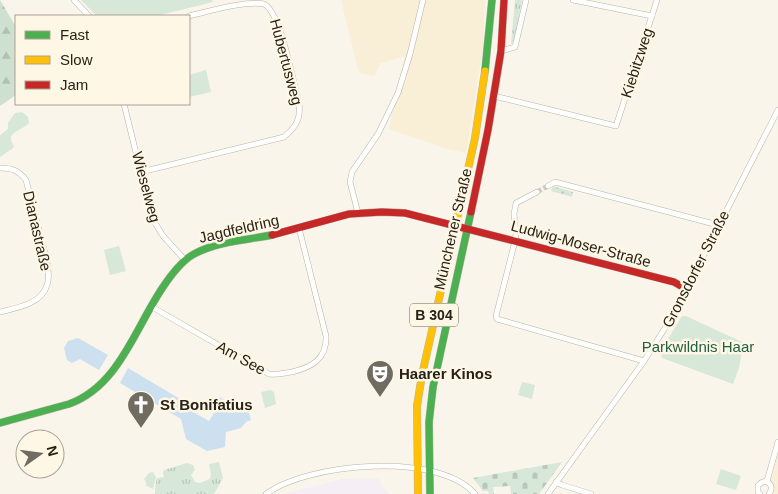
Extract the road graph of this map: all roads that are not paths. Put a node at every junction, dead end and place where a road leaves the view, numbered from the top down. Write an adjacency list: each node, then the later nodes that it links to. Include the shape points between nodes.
1 (74, 0): 8 (street)
2 (423, 0): 19 (street, via 398,93 378,134 352,172 350,182)
3 (492, 0): 20 (main road, Münchener Straße / B 304, via 480,102)
4 (504, 0): 11 (main road, Münchener Straße / B 304)
5 (526, 0): 11 (street, via 515,47)
6 (573, 0): 10 (street)
7 (657, 0): 10 (street, Kiebitzweg)
8 (88, 15)
9 (190, 16): 16 (street, Hubertusweg, via 242,3 259,3 268,7 279,26 299,104 298,123 284,137)
10 (652, 16): 12 (street, Kiebitzweg, via 616,126)
11 (501, 51): 12 (main road, Münchener Straße / B 304)
12 (494, 96): 23 (main road, Münchener Straße / B 304)
13 (124, 105): 16 (street, Wieselweg)
14 (778, 110): 21 (street, Gronsdorfer Straße)
15 (0, 168): 28 (street, Dianastraße, via 21,173 26,180 48,261 47,286 40,296 20,307)
16 (142, 172): 25 (street, Wieselweg, via 156,228)
17 (548, 186): 21 (street, via 555,182)
18 (537, 192): 24 (street, via 516,203)
19 (358, 213): 20 (main road, Jagdfeldring, via 407,213); 22 (main road, Jagdfeldring)
20 (456, 225): 23 (main road, Jagdfeldring); 32 (main road, Münchener Straße / B 304, via 434,314 417,406)
21 (718, 225): 26 (street, Gronsdorfer Straße)
22 (299, 228): 25 (main road, Jagdfeldring, via 206,250); 27 (street, Am See, via 326,336 323,354 310,367 269,374)
23 (468, 228): 24 (main road, Ludwig-Moser-Straße); 33 (main road, Münchener Straße / B 304, via 433,387)
24 (515, 241): 26 (main road, Ludwig-Moser-Straße, via 674,282); 29 (street, via 496,316 498,320)
25 (186, 260): 27 (main road, Jagdfeldring, via 170,277)
26 (686, 289): 29 (street, Gronsdorfer Straße)
27 (152, 307): 30 (main road, Jagdfeldring, via 115,368 92,391 76,401)
28 (0, 312)
29 (644, 361): 35 (street, Gronsdorfer Straße)
30 (0, 423)
31 (778, 442): 34 (street)
32 (417, 468): 33 (street); 36 (street, via 340,469 290,481); 37 (main road, Münchener Straße / B 304)
33 (430, 471): 38 (main road, Münchener Straße / B 304); 39 (street, via 456,479)
34 (767, 481): 42 (street, via 760,482); 43 (street, via 772,486)
35 (556, 482): 40 (street, Gronsdorfer Straße); 41 (street)
36 (266, 494)
37 (418, 494)
38 (430, 494)
39 (475, 494)
40 (548, 494)
41 (591, 494)
42 (760, 494)
43 (769, 494)

